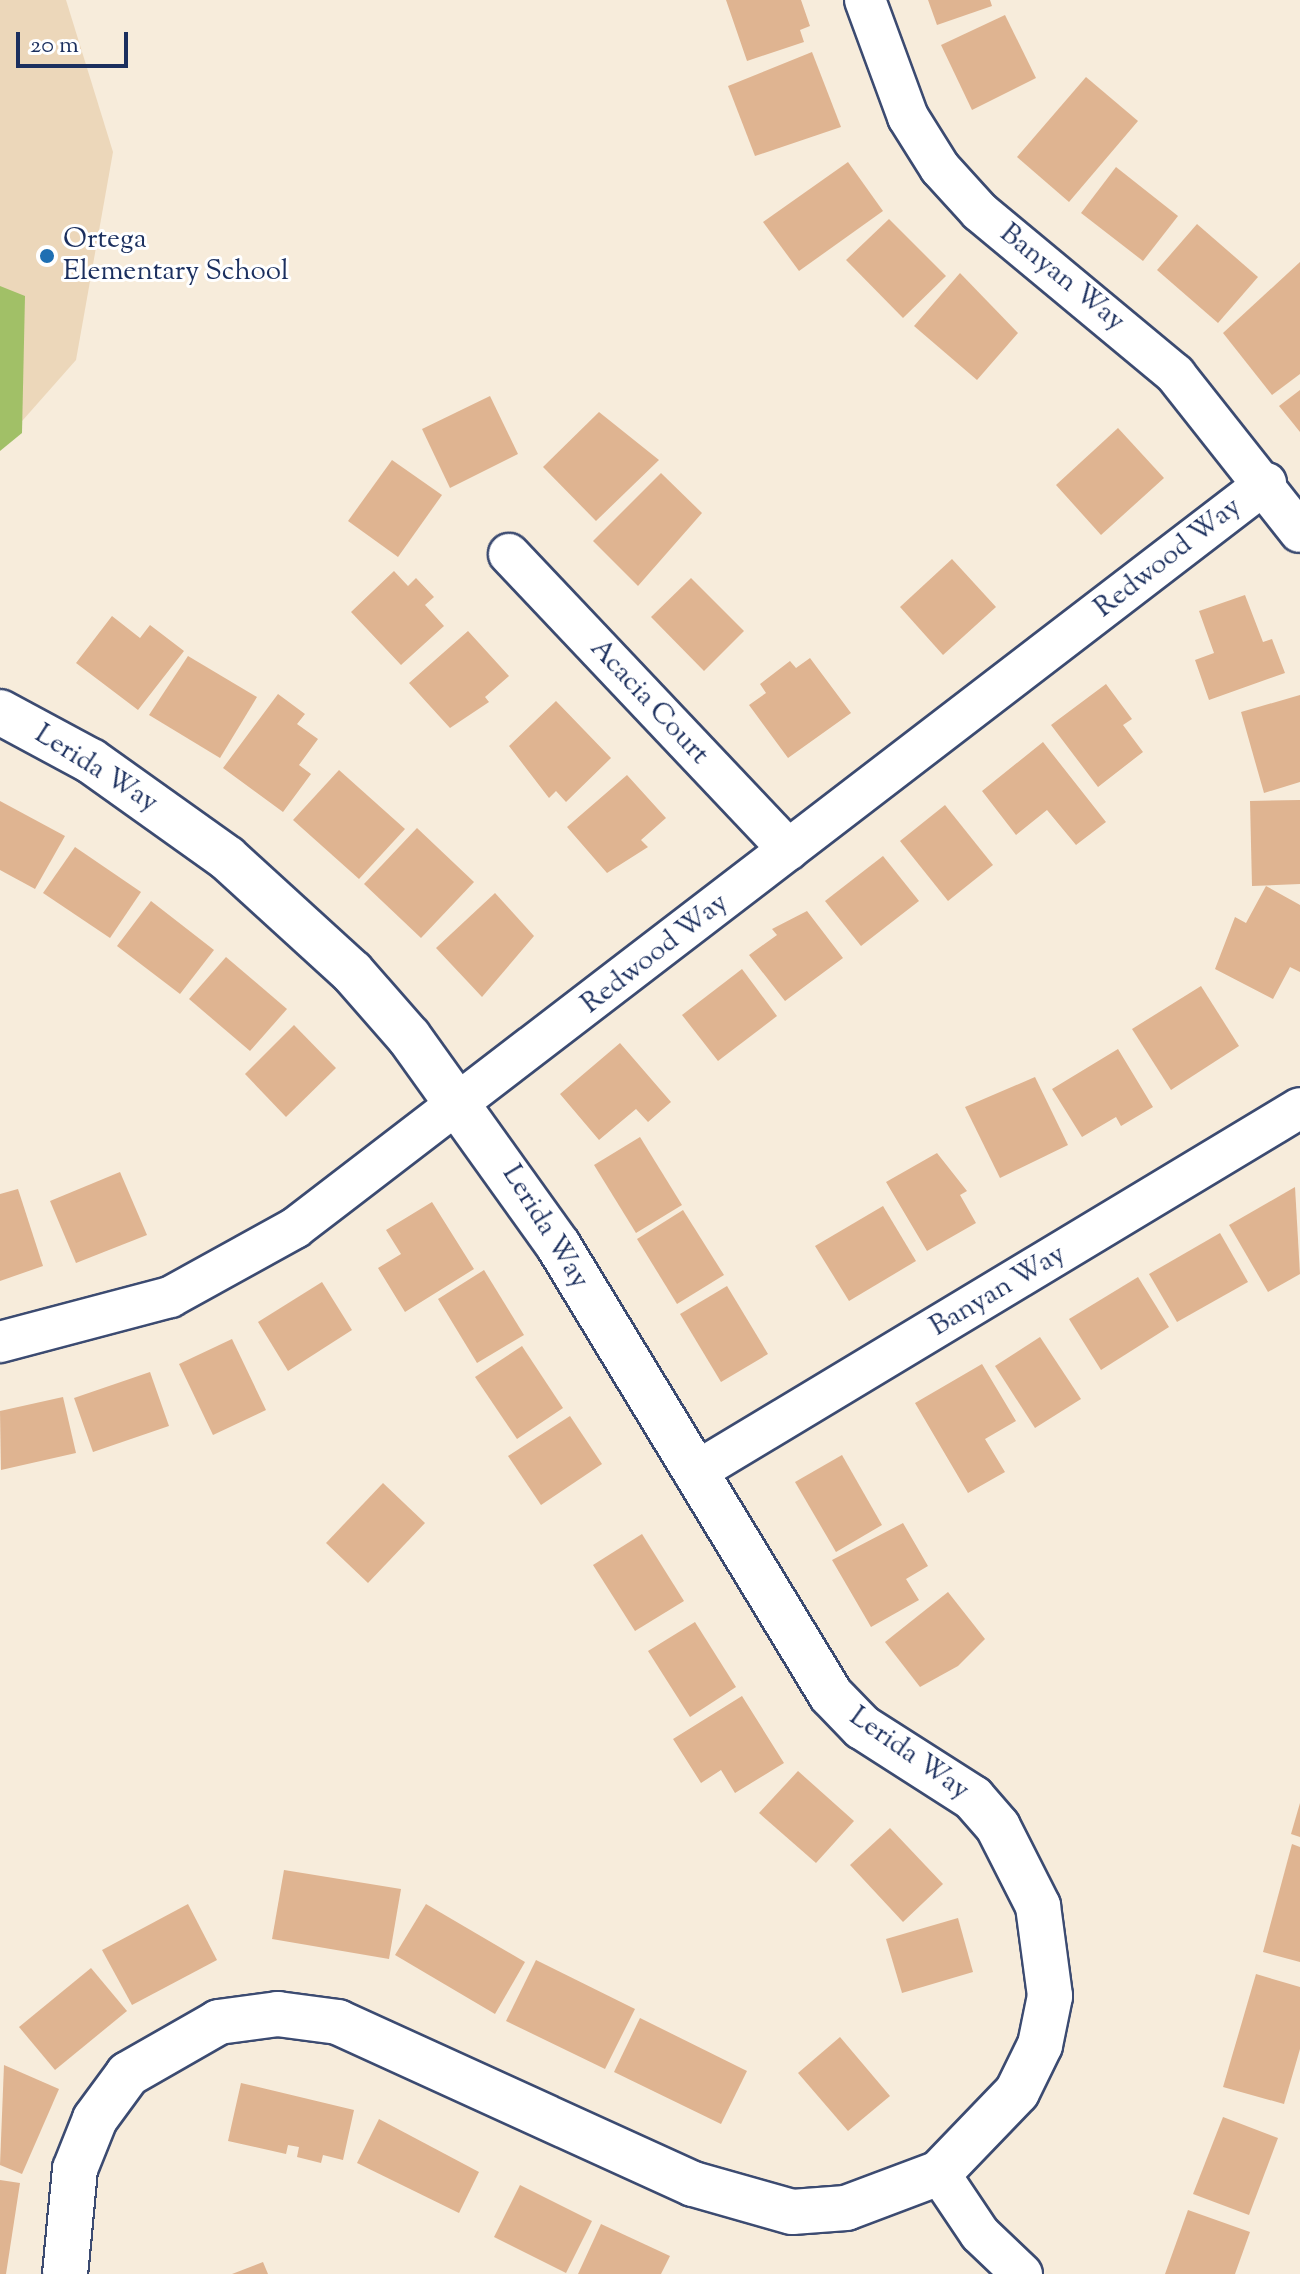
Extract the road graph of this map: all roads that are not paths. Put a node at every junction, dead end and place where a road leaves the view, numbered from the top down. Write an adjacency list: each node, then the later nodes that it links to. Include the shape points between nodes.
1 (865, 0): 2 (street, Banyan Way, via 908,117 940,168 980,212 1175,374)
2 (1266, 483): 3 (street, Banyan Way); 6 (street, Redwood Way)
3 (1300, 532)
4 (509, 554): 6 (street, Acacia Court)
5 (0, 712): 7 (street, Lerida Way, via 91,761 227,858 352,972)
6 (789, 850): 7 (street, Redwood Way)
7 (461, 1103): 9 (street, Redwood Way, via 234,1266 105,1319); 10 (street, Lerida Way, via 558,1245)
8 (1300, 1108): 10 (street, Banyan Way)
9 (0, 1342)
10 (694, 1473): 11 (street, Lerida Way, via 831,1695 862,1727 973,1798 1022,1865 1038,1906 1050,1996 1040,2045 1017,2092)
11 (939, 2173): 12 (street, Lerida Way, via 846,2208 792,2212 742,2204 394,2042 338,2022 278,2014 219,2022 128,2074 95,2119 75,2169); 13 (street, via 980,2234)
12 (65, 2274)
13 (1022, 2274)

